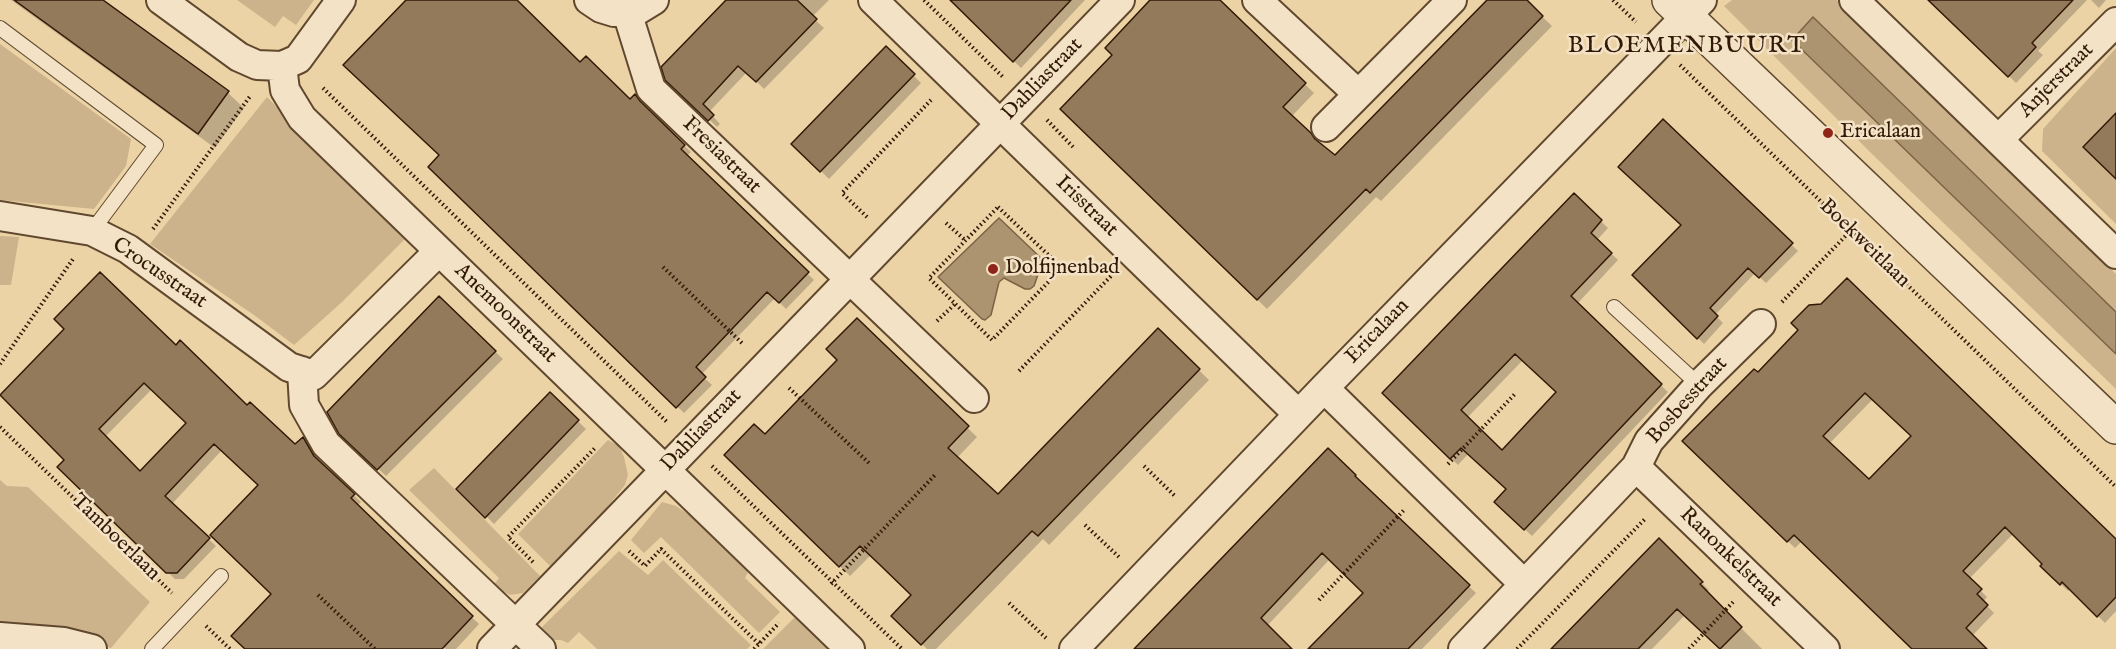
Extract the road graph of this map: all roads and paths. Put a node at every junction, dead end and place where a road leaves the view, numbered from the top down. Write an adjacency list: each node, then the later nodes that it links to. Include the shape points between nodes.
1 (161, 0): 16 (street, via 239,57 257,65)
2 (341, 0): 16 (street)
3 (589, 0): 12 (street, via 601,8)
4 (654, 0): 12 (street)
5 (873, 0): 17 (street, Irisstraat)
6 (1120, 0): 19 (street, Dahliastraat)
7 (1257, 0): 18 (street)
8 (1452, 0): 18 (street)
9 (1612, 0): 15 (path, Boekweitlaan)
10 (1854, 0): 21 (street)
11 (1686, 6): 15 (street, Ericalaan); 22 (street, Boekweitlaan)
12 (627, 12): 32 (street, Fresiastraat, via 651,89)
13 (2116, 22): 21 (street, Anjerstraat)
14 (0, 27): 24 (lane, via 156,145)
15 (1659, 44): 25 (path, Boekweitlaan); 39 (street, Ericalaan)
16 (284, 64): 28 (street, Anemoonstraat, via 285,90 302,117); 29 (path); 45 (path, via 315,80)
17 (952, 77): 19 (street, Irisstraat); 26 (path, via 842,193)
18 (1358, 94): 20 (street)
19 (1000, 124): 26 (street, Dahliastraat); 30 (street, Irisstraat)
20 (1326, 127)
21 (1999, 140): 31 (street)
22 (1880, 200): 25 (path); 44 (street, Boekweitlaan)
23 (0, 216): 24 (street, Crocusstraat)
24 (92, 231): 29 (street, Crocusstraat); 35 (path)
25 (1850, 231): 34 (path); 50 (path, Boekweitlaan)
26 (890, 238): 32 (street, Dahliastraat)
27 (965, 240): 27 (path, via 929,278 992,340 1062,268 998,207)
28 (440, 251): 36 (street, via 314,375); 42 (street, Anemoonstraat)
29 (134, 254): 36 (street, Crocusstraat, via 289,367)
30 (1134, 254): 37 (path); 41 (street, Irisstraat)
31 (2116, 254)
32 (849, 279): 40 (street); 45 (street, Dahliastraat)
33 (1614, 307): 38 (lane)
34 (1761, 324): 38 (street, Bosbesstraat)
35 (0, 364)
36 (302, 371): 65 (street, via 304,405 326,444)
37 (1019, 371)
38 (1699, 386): 47 (street, Bosbesstraat, via 1648,441)
39 (1324, 388): 41 (street, Ericalaan); 60 (street)
40 (974, 398)
41 (1298, 414): 52 (street, Ericalaan)
42 (618, 424): 48 (street, Anemoonstraat); 58 (path, via 508,537)
43 (0, 427): 63 (path, Tamboerlaan)
44 (2116, 427)
45 (690, 444): 48 (street, Dahliastraat); 59 (path)
46 (1144, 466): 52 (path)
47 (1636, 467): 51 (street, Ranonkelstraat); 60 (street, Bosbesstraat)
48 (665, 470): 54 (street, Dahliastraat); 64 (street, Anemoonstraat)
49 (935, 475): 59 (path)
50 (2116, 487)
51 (1667, 497): 57 (street, Ranonkelstraat); 78 (path)
52 (1198, 519): 56 (street, Ericalaan)
53 (1085, 525): 56 (path)
54 (606, 530): 58 (street, Dahliastraat); 67 (path, via 645,566 661,549)
55 (221, 576): 63 (lane)
56 (1141, 578): 68 (street, Ericalaan)
57 (1754, 580): 79 (path); 80 (street, Ranonkelstraat)
58 (555, 583): 65 (street, Dahliastraat)
59 (833, 583): 64 (path); 76 (path)
60 (1524, 584): 77 (street, Bosbesstraat)
61 (318, 595): 72 (path)
62 (1009, 603): 68 (path)
63 (189, 609): 70 (lane); 71 (path, Tamboerlaan)
64 (808, 609): 75 (street, Anemoonstraat)
65 (515, 624): 73 (street, Dahliastraat); 74 (street)
66 (0, 637): 69 (street, via 63,642)
67 (759, 644)
68 (1062, 645)
69 (92, 649)
70 (152, 649)
71 (230, 649)
72 (375, 649)
73 (492, 649)
74 (541, 649)
75 (850, 649)
76 (902, 649)
77 (1462, 649)
78 (1517, 649)
79 (1689, 649)
80 (1825, 649)

